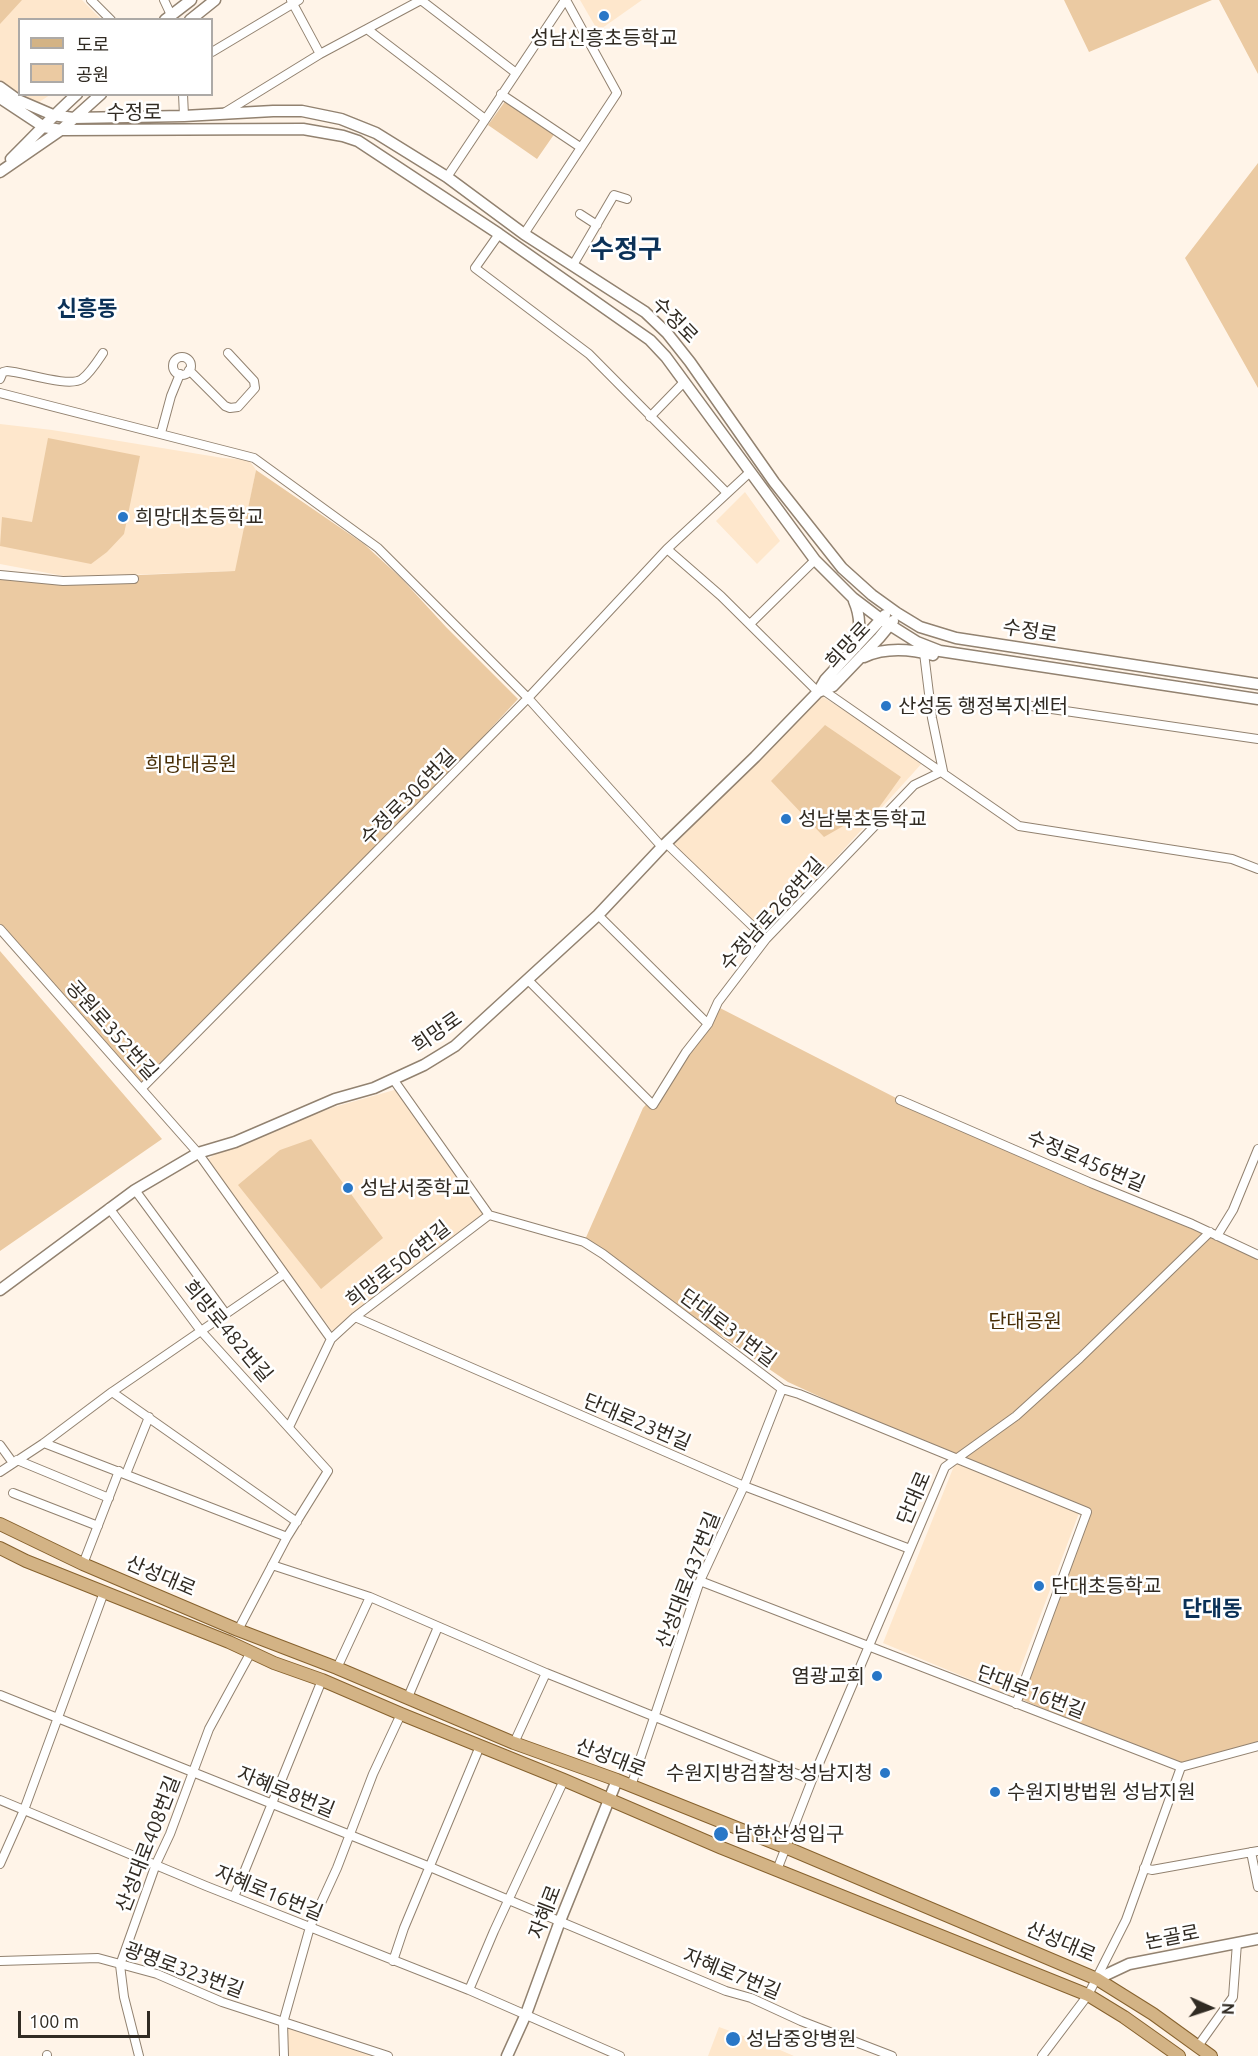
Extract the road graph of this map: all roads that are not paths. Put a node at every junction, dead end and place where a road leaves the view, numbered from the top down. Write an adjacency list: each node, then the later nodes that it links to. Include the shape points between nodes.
1 (91, 0): 9 (street)
2 (164, 0): 8 (street)
3 (191, 0): 8 (main road)
4 (215, 0): 10 (main road)
5 (421, 0): 11 (street); 14 (street)
6 (565, 0): 14 (street); 28 (street, via 617,93)
7 (294, 1): 12 (street); 13 (street)
8 (168, 17)
9 (109, 18)
10 (192, 18)
11 (367, 29): 13 (street); 25 (street)
12 (213, 51)
13 (320, 54): 21 (street)
14 (516, 73): 16 (street)
15 (0, 87): 22 (main road, 수정로, via 18,100)
16 (501, 94): 25 (street); 28 (street)
17 (75, 96): 22 (main road)
18 (99, 96): 24 (main road)
19 (183, 96): 23 (street)
20 (0, 98): 26 (main road, 수정로)
21 (224, 113): 23 (main road, 수정로); 30 (main road, 수정로, via 302,111 341,119 376,133)
22 (53, 115): 24 (main road, 수정로); 26 (main road)
23 (184, 116): 24 (main road, 수정로)
24 (73, 118): 27 (main road)
25 (485, 119): 30 (street)
26 (44, 127): 27 (main road, 수정로); 29 (main road)
27 (61, 130): 29 (main road); 34 (main road, 수정로, via 303,129 343,136 371,148)
28 (580, 147): 35 (street)
29 (0, 171)
30 (447, 177): 35 (main road, 수정로)
31 (627, 200): 33 (street, via 614,195)
32 (580, 214): 33 (street)
33 (597, 225): 36 (street)
34 (499, 234): 38 (main road, 수정로); 46 (street, via 475,268 589,354)
35 (524, 234): 36 (main road, 수정로)
36 (573, 265): 37 (main road, 수정로, via 645,312)
37 (663, 329): 38 (main road); 55 (main road, 수정로, via 823,546 842,568)
38 (650, 340): 44 (main road, 수정로)
39 (103, 353): 43 (street, via 77,382 7,371)
40 (228, 353): 41 (street, via 254,381 255,388 238,407 225,406)
41 (189, 370): 42 (street); 42 (street, via 188,360 180,357 173,366)
42 (180, 374): 47 (street)
43 (0, 379)
44 (684, 382): 46 (street); 48 (main road, 수정로)
45 (0, 393): 47 (street)
46 (650, 417): 49 (street)
47 (161, 433): 63 (street, via 255,458 378,548)
48 (750, 472): 49 (street, 수정로306번길); 51 (main road, 수정로)
49 (728, 493): 50 (street, 수정로306번길)
50 (667, 549): 57 (street); 63 (street, 수정로306번길)
51 (815, 560): 54 (main road, 수정로); 57 (street)
52 (0, 575): 53 (street, via 63,580)
53 (134, 579)
54 (853, 598): 56 (main road, 수정로); 58 (main road, via 859,612)
55 (893, 611): 56 (main road, 희망로); 61 (main road, 수정로, via 920,627 956,638)
56 (886, 623): 58 (main road, 희망로); 60 (main road, 수정로, via 928,647)
57 (750, 624): 62 (street)
58 (858, 653): 59 (main road); 62 (main road, 희망로, via 825,680)
59 (924, 653): 60 (main road, via 942,657); 67 (street)
60 (963, 655): 64 (main road, 수정로)
61 (1258, 684)
62 (820, 691): 67 (street); 68 (main road, 희망로)
63 (528, 698): 68 (street); 76 (street, 수정로306번길)
64 (1258, 699)
65 (1030, 706): 66 (street)
66 (1258, 739)
67 (943, 771): 69 (street, via 1019,826 1232,859); 72 (street, 수정남로268번길, via 914,785)
68 (664, 845): 70 (main road, 희망로); 72 (street)
69 (1258, 869)
70 (598, 915): 73 (main road, 희망로); 74 (street)
71 (0, 929): 76 (street, 공원로352번길)
72 (766, 939): 74 (street, 수정남로268번길, via 718,1002)
73 (528, 980): 74 (street, 수정남로268번길, via 653,1105); 75 (main road, 희망로, via 456,1046)
74 (708, 1024)
75 (393, 1079): 79 (main road, 희망로); 82 (street)
76 (142, 1088): 79 (street, 공원로352번길)
77 (900, 1100): 83 (street, 수정로456번길)
78 (1258, 1149): 83 (street, 단대로, via 1233,1210)
79 (198, 1153): 80 (main road, 희망로); 85 (street, 공원로352번길)
80 (135, 1190): 81 (main road, 희망로); 87 (street)
81 (109, 1208): 86 (main road, 희망로); 89 (street, 희망로482번길)
82 (489, 1215): 88 (street, 희망로506번길); 91 (street, 단대로31번길, via 584,1242)
83 (1214, 1234): 84 (street, 수정로456번길); 97 (street, 단대로, via 1016,1416)
84 (1258, 1255)
85 (284, 1274): 87 (street); 90 (street, 공원로352번길)
86 (0, 1290)
87 (226, 1314): 89 (street)
88 (355, 1317): 90 (street, 희망로506번길); 101 (street, 단대로23번길)
89 (201, 1331): 92 (street); 94 (street, 희망로482번길)
90 (331, 1339): 94 (street, 희망로506번길)
91 (782, 1389): 97 (street, 단대로31번길); 101 (street, 산성대로437번길)
92 (112, 1392): 93 (street); 95 (street)
93 (149, 1417): 100 (street); 104 (street)
94 (289, 1427): 104 (street, 희망로482번길, via 328,1471)
95 (44, 1443): 98 (street); 100 (street)
96 (0, 1445): 98 (street)
97 (955, 1459): 109 (street, 단대로, via 945,1467); 124 (street, 단대로31번길, via 1087,1512)
98 (15, 1462): 99 (street); 103 (street)
99 (0, 1472)
100 (122, 1472): 103 (street); 107 (street)
101 (744, 1486): 109 (street, 단대로23번길); 112 (street, 산성대로437번길)
102 (13, 1493): 106 (street)
103 (109, 1498): 106 (street)
104 (297, 1522): 107 (street)
105 (0, 1524): 110 (main road, 산성대로)
106 (98, 1526): 110 (street)
107 (287, 1538): 111 (street)
108 (0, 1548): 113 (main road, 산성대로)
109 (910, 1549): 117 (street, 단대로)
110 (83, 1564): 116 (main road, 산성대로)
111 (272, 1565): 114 (street); 116 (street)
112 (700, 1581): 117 (street, 단대로16번길); 126 (street, 산성대로437번길)
113 (104, 1592): 118 (main road, 산성대로); 127 (street)
114 (370, 1597): 115 (street); 119 (street)
115 (438, 1627): 120 (street); 123 (street)
116 (238, 1630): 119 (main road, 산성대로)
117 (868, 1647): 124 (street, 단대로16번길); 135 (street, 단대로)
118 (251, 1652): 121 (main road, 산성대로); 132 (street, 산성대로408번길, via 209,1729)
119 (337, 1668): 123 (main road, 산성대로)
120 (546, 1673): 126 (street); 128 (street)
121 (322, 1680): 125 (main road, 산성대로); 139 (street)
122 (0, 1695): 127 (street, 자혜로8번길)
123 (408, 1697): 128 (main road, 산성대로)
124 (1016, 1704): 131 (street, 단대로16번길)
125 (401, 1714): 129 (main road, 산성대로); 141 (street)
126 (656, 1716): 135 (street); 136 (street, 산성대로437번길)
127 (58, 1718): 132 (street, 자혜로8번길); 140 (street)
128 (514, 1743): 134 (main road, 산성대로)
129 (480, 1746): 133 (main road, 산성대로); 146 (street)
130 (1258, 1746): 131 (street)
131 (1181, 1767): 147 (street)
132 (193, 1772): 139 (street, 자혜로8번길); 145 (street, 산성대로408번길)
133 (564, 1780): 138 (main road, 산성대로); 151 (street)
134 (617, 1780): 136 (main road, 산성대로); 138 (main road, 자혜로)
135 (812, 1780): 142 (street, 단대로)
136 (631, 1786): 142 (main road, 산성대로)
137 (0, 1800): 140 (street, 자혜로16번길)
138 (609, 1801): 148 (main road, 산성대로); 152 (main road, 자혜로)
139 (273, 1803): 141 (street, 자혜로8번길); 150 (street)
140 (24, 1810): 144 (street); 145 (street, 자혜로16번길)
141 (350, 1835): 146 (street, 자혜로8번길); 153 (street)
142 (786, 1848): 148 (street, 단대로); 159 (main road, 산성대로)
143 (1255, 1852): 147 (street, via 1152,1870); 149 (street)
144 (0, 1864)
145 (156, 1864): 150 (street, 자혜로16번길); 158 (street, 산성대로408번길)
146 (430, 1867): 151 (street, 자혜로8번길); 157 (street)
147 (1143, 1868): 159 (street, via 1126,1920)
148 (777, 1870): 161 (main road, 산성대로)
149 (1258, 1887)
150 (234, 1897): 153 (street, 자혜로16번길)
151 (508, 1899): 152 (street, 자혜로8번길); 160 (street)
152 (560, 1921): 162 (main road, 자혜로); 170 (street, 자혜로7번길)
153 (310, 1927): 157 (street, 자혜로16번길); 163 (street)
154 (1258, 1938): 155 (main road, 논골로)
155 (1237, 1942): 159 (main road, 논골로, via 1129,1964); 164 (street, via 1233,1997)
156 (0, 1961): 158 (street, 광명로323번길, via 98,1958)
157 (393, 1961): 160 (street, 자혜로16번길)
158 (120, 1965): 163 (street, 광명로323번길, via 172,1979); 165 (street, 산성대로408번길)
159 (1097, 1979): 161 (street); 164 (main road, 산성대로)
160 (470, 1990): 162 (street, 자혜로16번길)
161 (1088, 1995): 171 (street); 172 (main road, 산성대로)
162 (526, 2014): 168 (main road, 자혜로); 169 (street, 자혜로16번길)
163 (283, 2023): 166 (street); 167 (street, 광명로323번길)
164 (1198, 2046): 173 (main road, 산성대로)
165 (139, 2056)
166 (284, 2056)
167 (388, 2056)
168 (507, 2056)
169 (620, 2056)
170 (892, 2056)
171 (1042, 2056)
172 (1179, 2056)
173 (1211, 2056)

